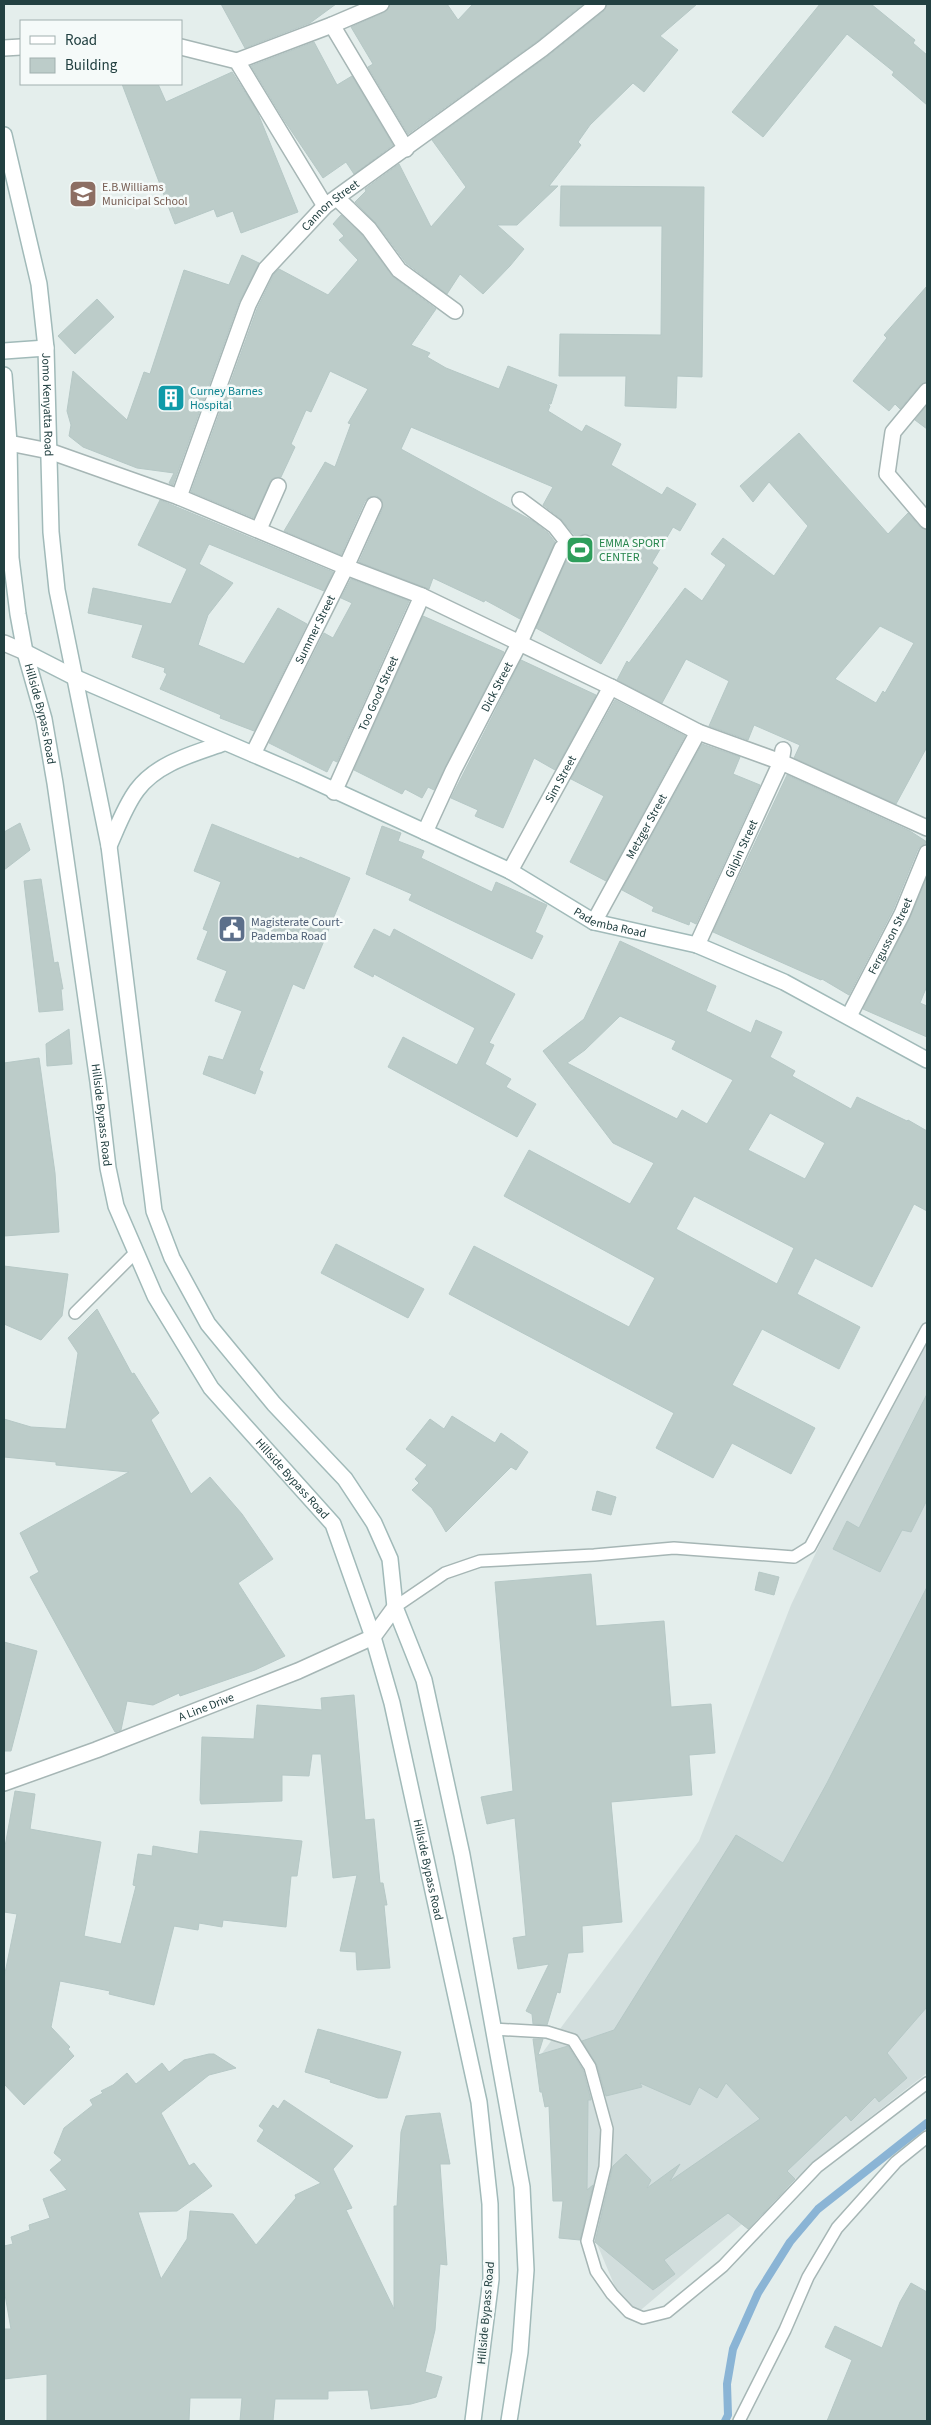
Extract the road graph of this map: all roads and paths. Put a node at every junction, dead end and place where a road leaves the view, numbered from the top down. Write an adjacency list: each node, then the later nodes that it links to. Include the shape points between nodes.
1 (381, 4): 3 (main road)
2 (598, 4): 9 (main road, Cannon Street)
3 (332, 25): 7 (main road); 9 (main road)
4 (20, 47): 6 (main road)
5 (182, 47): 7 (main road)
6 (4, 48)
7 (237, 61): 10 (main road)
8 (4, 135): 12 (main road, Jomo Kenyatta Road, via 39,284)
9 (406, 149): 10 (main road, Cannon Street)
10 (332, 202): 11 (main road, via 369,229 399,270); 19 (main road, Cannon Street, via 266,269 207,414)
11 (455, 311)
12 (46, 348): 13 (main road); 17 (main road, Jomo Kenyatta Road)
13 (4, 352)
14 (4, 375): 16 (main road)
15 (927, 391): 22 (main road, via 892,432 886,474)
16 (9, 443): 17 (main road); 26 (main road)
17 (49, 451): 19 (main road); 32 (main road, Jomo Kenyatta Road, via 51,532 57,590)
18 (278, 486): 23 (main road)
19 (179, 497): 23 (main road)
20 (520, 500): 25 (main road, via 555,526)
21 (374, 505): 27 (main road, Summer Street)
22 (927, 521)
23 (259, 529): 27 (main road)
24 (585, 541): 25 (lane)
25 (564, 549): 29 (main road, Dick Street)
26 (7, 563): 31 (main road)
27 (346, 567): 28 (main road); 36 (main road, Summer Street)
28 (422, 596): 29 (main road); 38 (main road, Too Good Street)
29 (520, 642): 33 (main road); 40 (main road, Dick Street)
30 (4, 643): 31 (main road)
31 (25, 652): 32 (main road); 48 (main road, Hillside Bypass Road, via 44,719 55,783 108,1168 116,1206)
32 (74, 677): 35 (main road); 41 (main road)
33 (611, 687): 34 (main road); 43 (main road, Sim Street)
34 (698, 732): 37 (main road); 44 (main road, Metzger Street)
35 (224, 743): 36 (main road); 41 (main road, via 154,773 136,791)
36 (253, 754): 38 (main road, Pademba Road)
37 (782, 756): 39 (main road); 45 (main road, Gilpin Street)
38 (334, 792): 40 (main road, Pademba Road)
39 (927, 828)
40 (425, 832): 43 (main road, Pademba Road)
41 (108, 846): 51 (main road, via 154,1211 172,1258 208,1324 274,1404 344,1479 374,1523 390,1559)
42 (927, 853): 46 (main road, Fergusson Street, via 902,914)
43 (510, 871): 44 (main road, Pademba Road)
44 (594, 922): 45 (main road, Pademba Road)
45 (697, 945): 46 (main road, Pademba Road, via 784,982)
46 (849, 1016): 47 (main road, Pademba Road)
47 (927, 1060)
48 (136, 1252): 49 (lane); 52 (main road, Hillside Bypass Road, via 155,1296 211,1388 333,1524)
49 (75, 1313)
50 (927, 1329): 51 (lane, via 810,1547 794,1557 674,1548 480,1561 445,1574)
51 (395, 1608): 52 (main road, A Line Drive); 54 (main road, via 424,1680 462,1855)
52 (373, 1636): 53 (main road, A Line Drive, via 289,1675); 57 (main road, Hillside Bypass Road, via 392,1703 479,2102 490,2204 491,2279)
53 (4, 1783)
54 (493, 2029): 55 (lane, via 547,2032 572,2040 590,2067 607,2129 605,2167 587,2241 596,2271 612,2294 629,2312 643,2318 667,2312 723,2266 817,2167); 58 (main road, via 522,2187 525,2279 520,2352)
55 (927, 2083)
56 (927, 2138): 59 (lane, via 896,2162 837,2228 808,2277)
57 (473, 2421)
58 (509, 2421)
59 (739, 2421)

